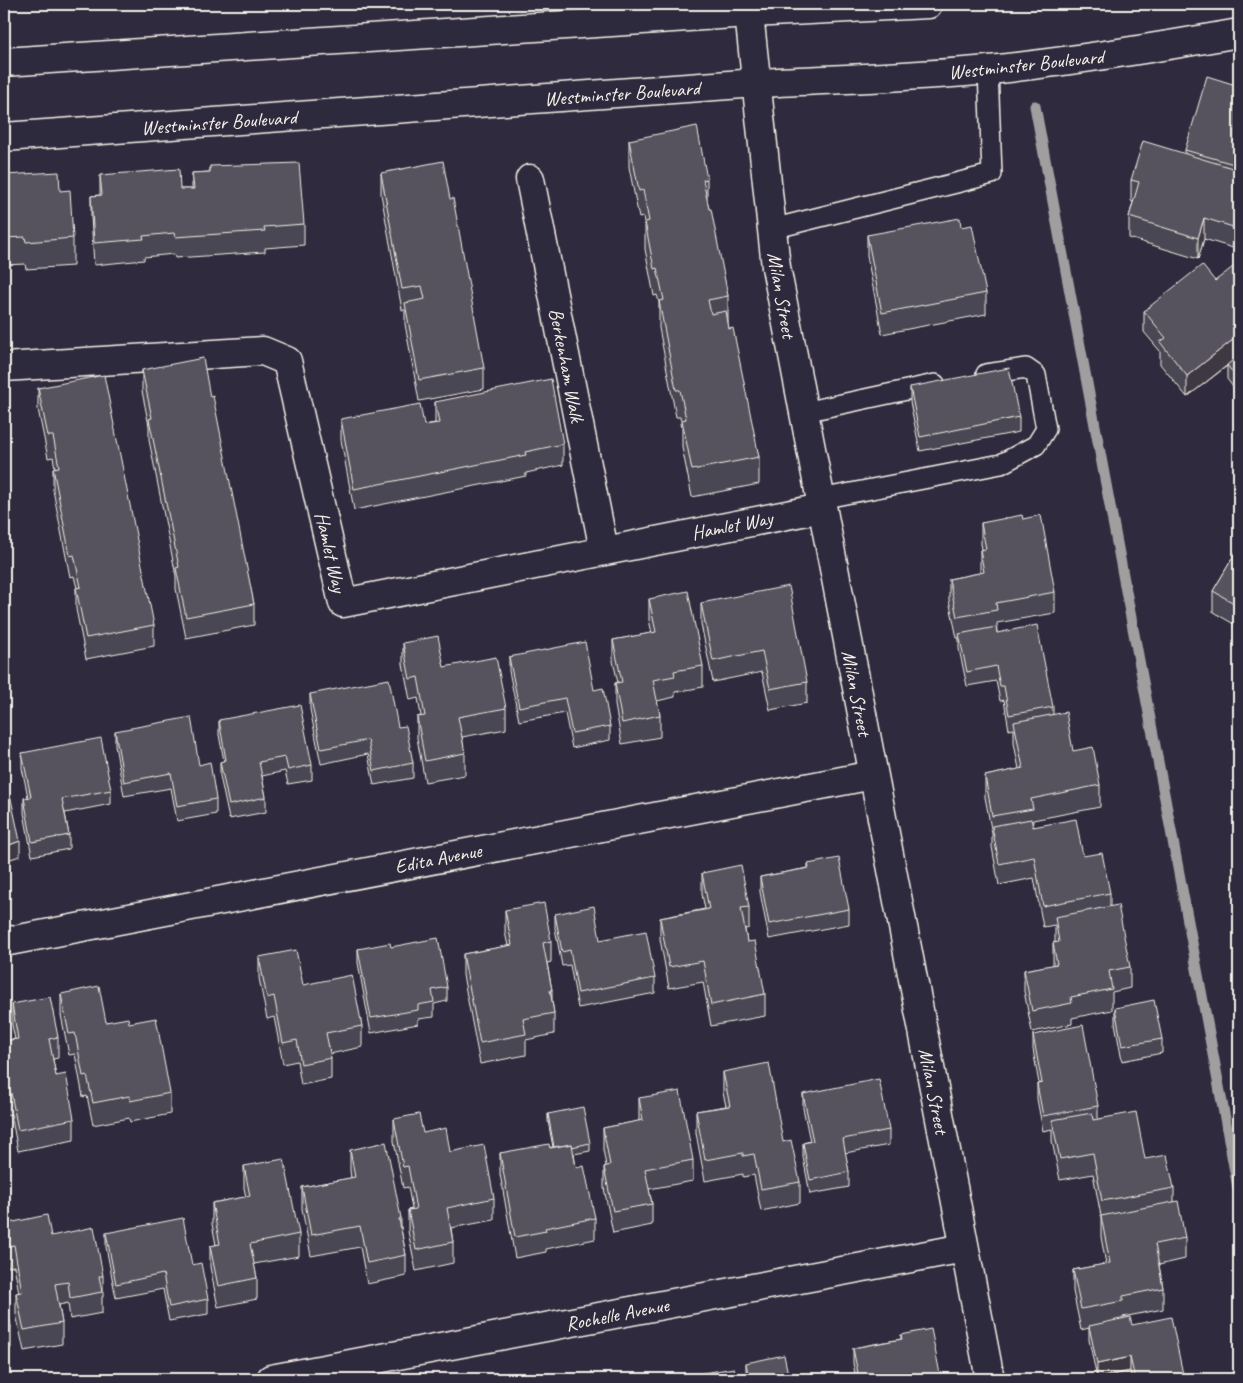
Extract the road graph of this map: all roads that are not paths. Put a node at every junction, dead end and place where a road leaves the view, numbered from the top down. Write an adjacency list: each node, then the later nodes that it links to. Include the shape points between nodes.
1 (928, 4): 2 (street)
2 (749, 8): 4 (street); 6 (street, Milan Street)
3 (1239, 33): 5 (street, Westminster Boulevard, via 1084,59)
4 (4, 62)
5 (988, 70): 6 (street, Westminster Boulevard); 9 (lane, via 992,174)
6 (757, 83): 7 (street, Westminster Boulevard); 9 (street, Milan Street)
7 (4, 137)
8 (530, 179): 15 (street, Berkenham Walk)
9 (772, 230): 13 (street, Milan Street)
10 (4, 367): 15 (street, Hamlet Way, via 263,351 287,361 343,603)
11 (968, 378): 14 (lane, via 1026,368 1036,375 1046,429 1036,445 1001,464)
12 (949, 381): 13 (lane)
13 (804, 412): 14 (street, Milan Street)
14 (821, 504): 15 (street, Hamlet Way); 16 (street, Milan Street)
15 (604, 550)
16 (873, 775): 17 (street, Edita Avenue); 18 (street, Milan Street)
17 (4, 942)
18 (964, 1248): 19 (street, Rochelle Avenue); 20 (street, Milan Street)
19 (271, 1379)
20 (990, 1379)

